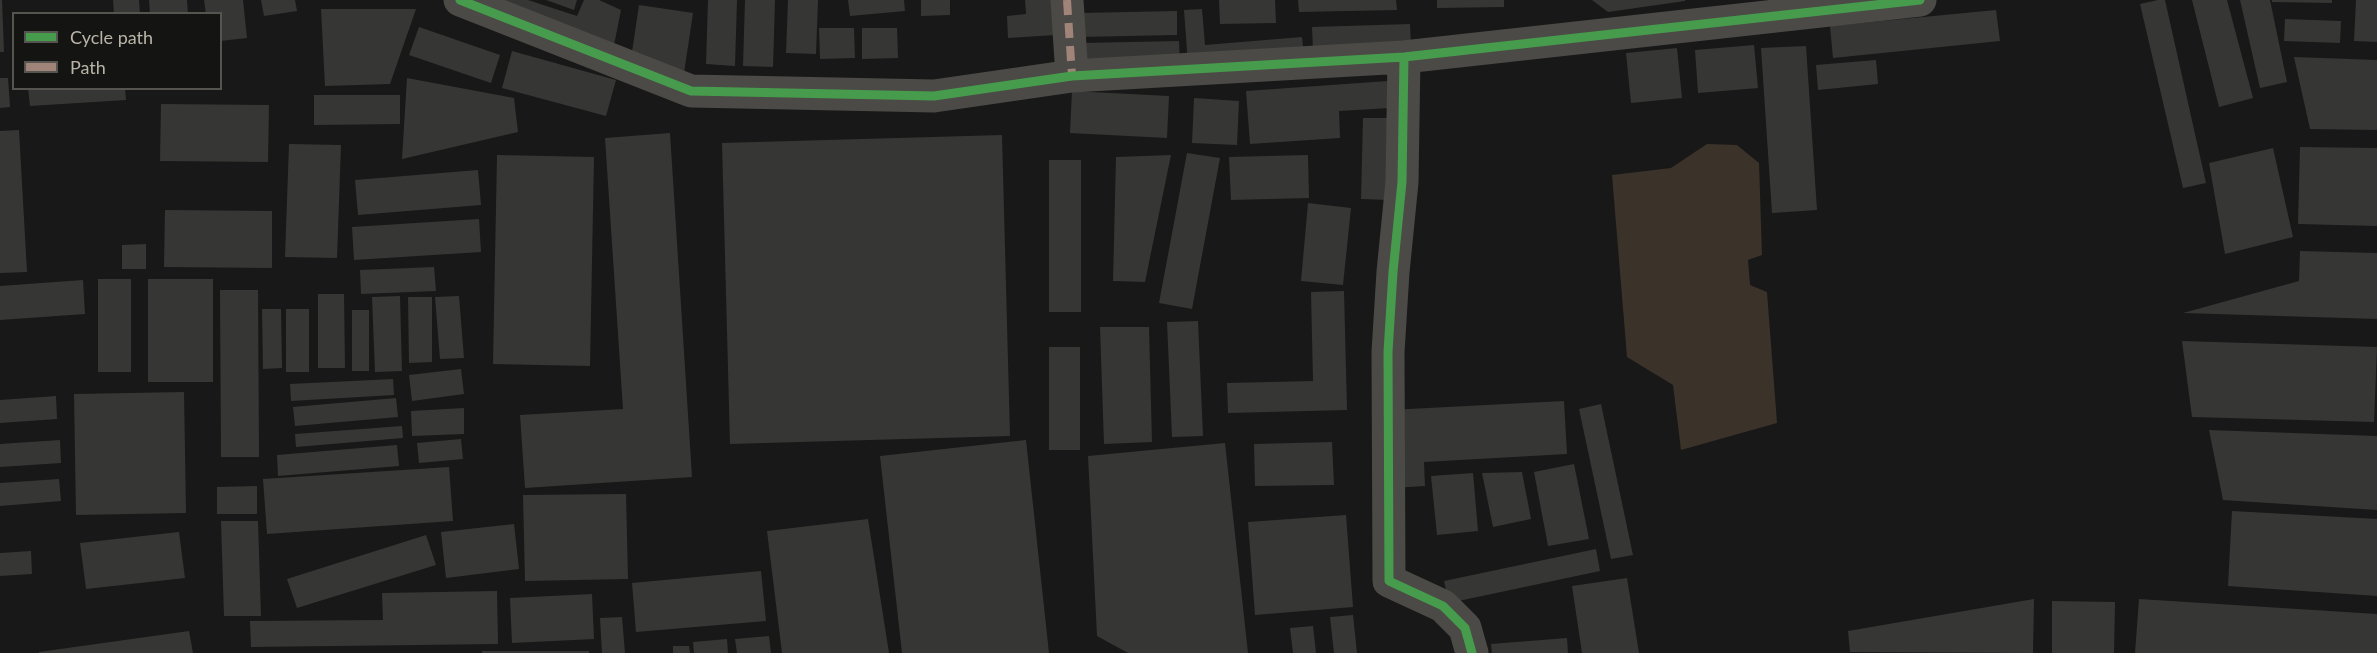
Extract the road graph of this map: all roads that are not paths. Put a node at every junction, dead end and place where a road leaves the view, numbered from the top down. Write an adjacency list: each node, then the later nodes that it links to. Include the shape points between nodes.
1 (460, 0): 5 (street, via 691,91 934,96)
2 (1067, 0): 5 (street)
3 (1920, 0): 4 (street)
4 (1404, 57): 5 (street); 6 (street, via 1402,182 1388,352 1389,581 1443,606 1465,628)
5 (1072, 76)
6 (1472, 653)

